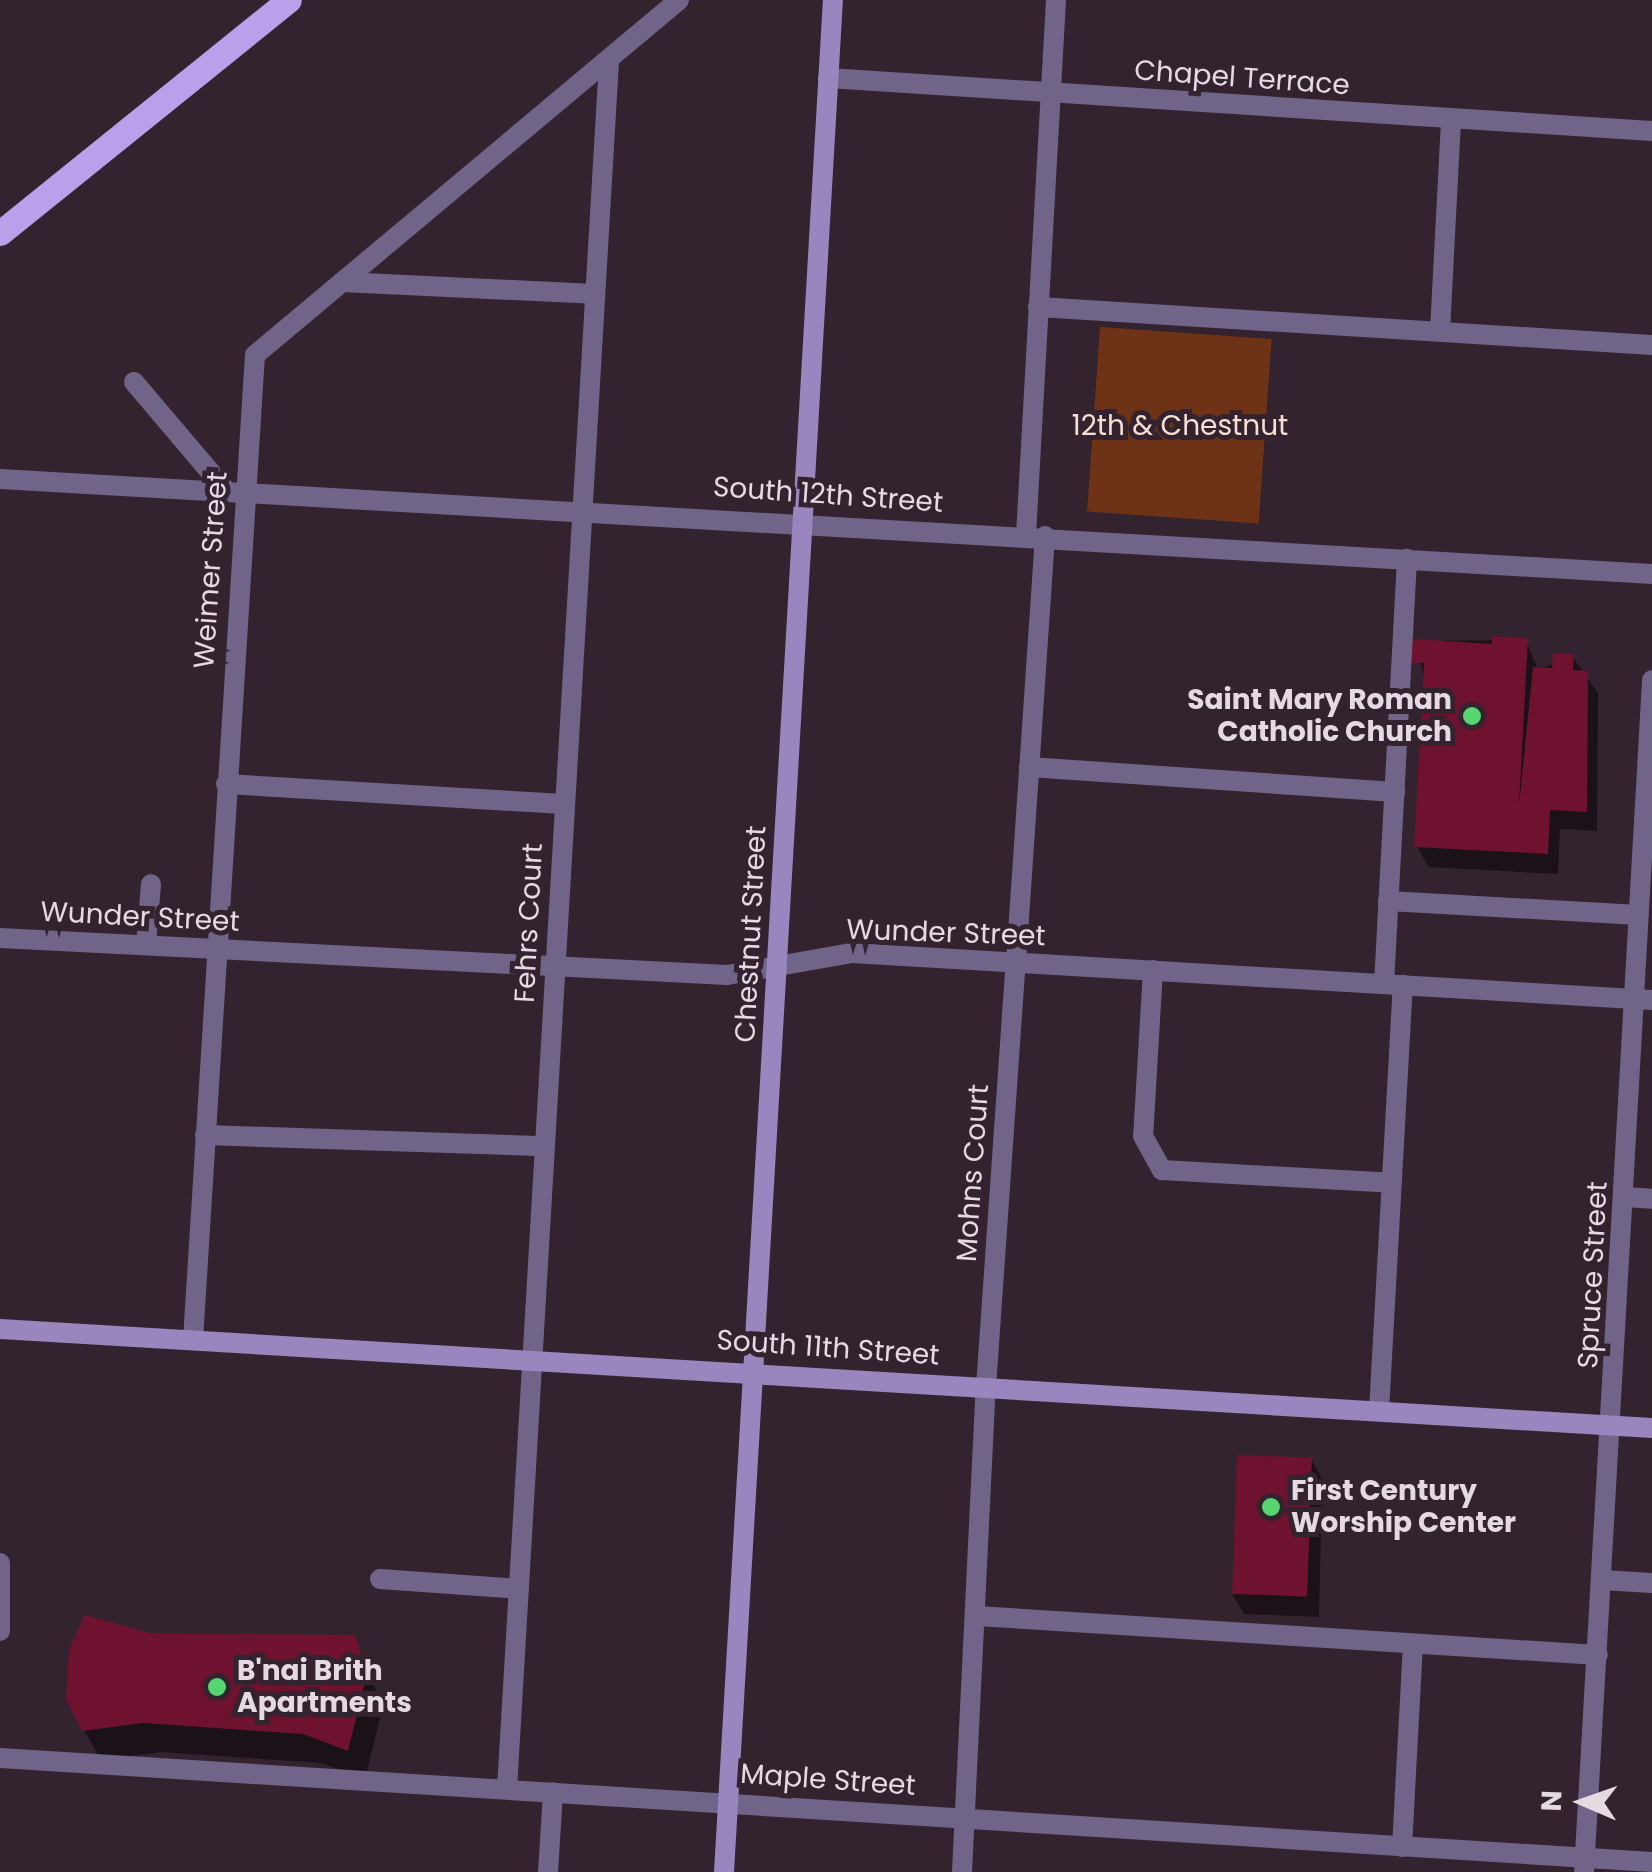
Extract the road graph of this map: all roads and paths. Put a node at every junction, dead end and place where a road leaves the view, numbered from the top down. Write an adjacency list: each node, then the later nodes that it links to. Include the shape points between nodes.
1 (289, 0): 10 (main road)
2 (679, 0): 5 (street, Weimer Street)
3 (833, 0): 6 (street, Chestnut Street)
4 (1056, 0): 7 (street, Mohns Court)
5 (609, 60): 11 (street, Weimer Street); 12 (street, Fehrs Court)
6 (828, 78): 7 (street, Chapel Terrace); 20 (street, Chestnut Street)
7 (1050, 93): 8 (street, Chapel Terrace); 13 (street, Mohns Court)
8 (1451, 118): 9 (street, Chapel Terrace); 14 (street)
9 (1652, 131)
10 (0, 233)
11 (342, 282): 12 (street); 18 (street, Weimer Street, via 255,355)
12 (594, 294): 19 (street, Fehrs Court)
13 (1038, 307): 14 (street); 21 (street, Mohns Court)
14 (1440, 331): 15 (street)
15 (1652, 344)
16 (134, 382): 18 (street)
17 (0, 479): 18 (street, South 12th Street)
18 (234, 489): 19 (street, South 12th Street); 26 (street, Weimer Street)
19 (581, 508): 20 (street, South 12th Street); 28 (street, Fehrs Court)
20 (802, 520): 21 (street, South 12th Street); 35 (street, Chestnut Street)
21 (1035, 536): 22 (street, South 12th Street); 25 (street, Mohns Court)
22 (1407, 559): 23 (street, South 12th Street); 27 (street)
23 (1652, 574)
24 (1652, 680): 31 (street, Spruce Street)
25 (1029, 768): 27 (street); 36 (street, Mohns Court)
26 (226, 784): 28 (street); 34 (street, Weimer Street)
27 (1394, 792): 30 (street)
28 (564, 804): 37 (street, Fehrs Court)
29 (151, 884): 33 (street)
30 (1388, 901): 31 (street); 39 (street)
31 (1639, 915): 40 (street, Spruce Street)
32 (0, 938): 33 (street, Wunder Street)
33 (146, 945): 34 (street, Wunder Street)
34 (216, 948): 37 (street, Wunder Street); 41 (street, Weimer Street)
35 (777, 962): 36 (street, Wunder Street, via 852,952); 37 (street, Wunder Street, via 727,976); 49 (street, Chestnut Street)
36 (1016, 962): 38 (street, Wunder Street); 50 (street, Mohns Court)
37 (554, 966): 42 (street, Fehrs Court)
38 (1153, 970): 39 (street, Wunder Street); 43 (street, via 1142,1136 1162,1170)
39 (1394, 985): 40 (street, Wunder Street); 43 (street)
40 (1643, 999): 44 (street, Spruce Street)
41 (205, 1135): 42 (street); 47 (street, Weimer Street)
42 (544, 1146): 48 (street, Fehrs Court)
43 (1392, 1183): 51 (street)
44 (1625, 1197): 45 (street); 52 (street, Spruce Street)
45 (1652, 1199)
46 (0, 1329): 47 (street, South 11th Street)
47 (194, 1340): 48 (street, South 11th Street)
48 (533, 1359): 49 (street, South 11th Street); 58 (street, Fehrs Court)
49 (753, 1370): 50 (street, South 11th Street); 66 (street, Chestnut Street)
50 (986, 1387): 51 (street, South 11th Street); 59 (street, Mohns Court)
51 (1379, 1412): 52 (street, South 11th Street)
52 (1612, 1425): 53 (street, South 11th Street); 56 (street, Spruce Street)
53 (1652, 1428)
54 (0, 1563): 60 (street)
55 (380, 1579): 58 (street)
56 (1602, 1580): 57 (street); 62 (street, Spruce Street)
57 (1652, 1583)
58 (519, 1588): 64 (street, Fehrs Court)
59 (977, 1616): 61 (street); 67 (street, Mohns Court)
60 (0, 1630)
61 (1413, 1644): 62 (street); 68 (street)
62 (1598, 1655): 70 (street, Spruce Street)
63 (0, 1758): 64 (street, Maple Street)
64 (507, 1789): 65 (street, Maple Street)
65 (553, 1792): 66 (street, Maple Street); 71 (street)
66 (728, 1800): 67 (street, Maple Street); 72 (street, Chestnut Street)
67 (965, 1818): 68 (street, Maple Street); 73 (street, Mohns Court)
68 (1402, 1847): 70 (street, Maple Street)
69 (1652, 1862): 70 (street, Maple Street)
70 (1584, 1865)
71 (548, 1872)
72 (724, 1872)
73 (962, 1872)

